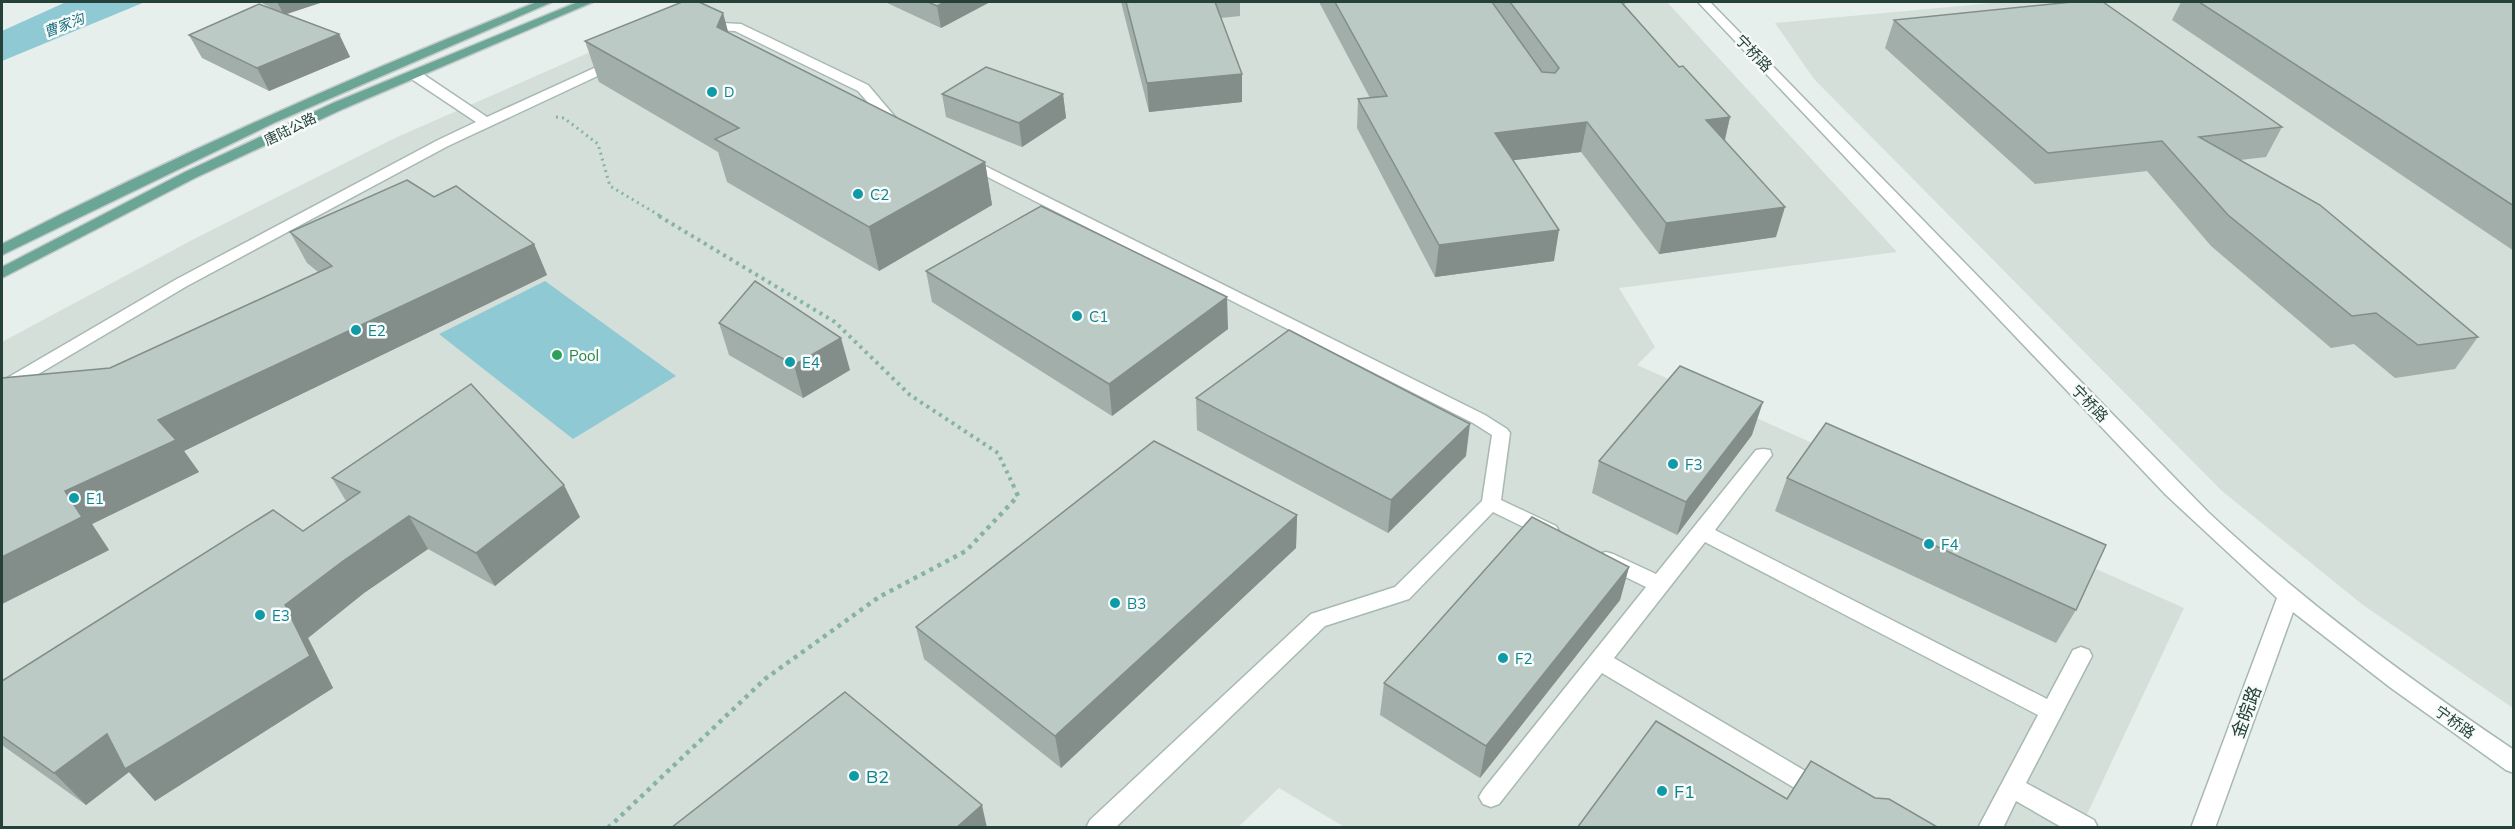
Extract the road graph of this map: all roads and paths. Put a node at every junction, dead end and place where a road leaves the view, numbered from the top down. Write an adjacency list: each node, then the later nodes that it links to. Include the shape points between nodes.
1 (546, 2): 11 (main road, 唐陆公路, via 417,54 136,181)
2 (587, 2): 6 (main road, 唐陆公路)
3 (1704, 2): 20 (street, 宁桥路, via 2173,490)
4 (691, 28): 9 (street, via 737,27 863,88 892,124)
5 (630, 55): 7 (street)
6 (415, 75): 8 (street); 12 (main road, 唐陆公路, via 338,105 190,175)
7 (515, 109): 8 (street); 28 (path, via 564,118 598,144 610,186 835,322 910,395 998,453 1018,496 966,551 879,597 765,679)
8 (486, 123): 13 (street, via 181,283)
9 (913, 134)
10 (955, 156): 15 (street, via 1501,433)
11 (2, 250)
12 (2, 273)
13 (2, 388)
14 (1763, 455): 16 (street)
15 (1491, 503): 17 (street); 29 (street, via 1402,593 1318,620)
16 (1702, 532): 19 (street); 23 (street)
17 (1565, 539)
18 (1586, 549): 19 (street)
19 (1660, 585): 22 (street)
20 (2288, 596): 24 (street, 宁桥路, via 2369,661); 32 (street, 金皖路)
21 (2081, 656): 23 (street)
22 (1600, 661): 26 (street); 27 (street)
23 (2052, 712): 25 (street)
24 (2514, 763)
25 (2012, 787): 30 (street); 31 (street)
26 (1491, 797)
27 (1841, 804)
28 (608, 828)
29 (1098, 828)
30 (1990, 828)
31 (2086, 828)
32 (2203, 828)

